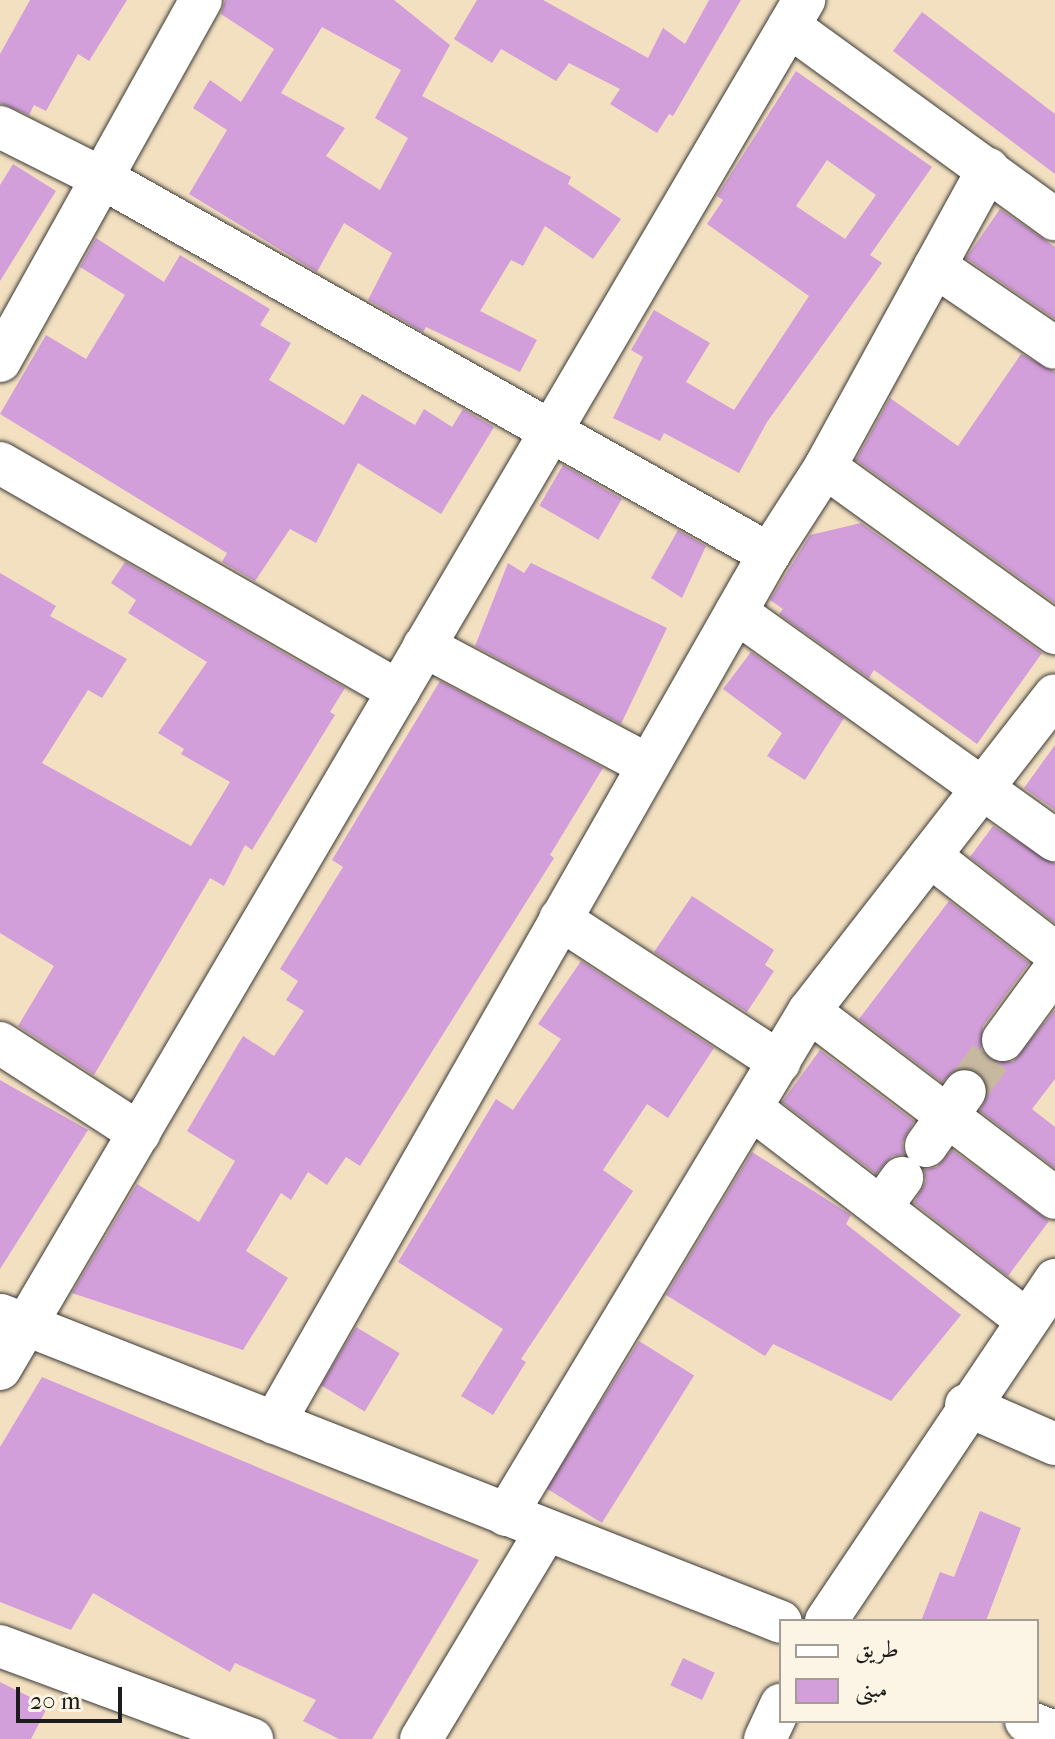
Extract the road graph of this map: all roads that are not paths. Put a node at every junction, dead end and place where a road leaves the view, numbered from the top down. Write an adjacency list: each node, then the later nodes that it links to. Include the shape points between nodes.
1 (201, 0): 5 (street)
2 (796, 13): 4 (street); 10 (street)
3 (0, 127): 5 (street)
4 (988, 169): 6 (street); 7 (street)
5 (102, 178): 9 (street); 10 (street)
6 (1055, 219)
7 (935, 266): 8 (street); 12 (street)
8 (1055, 348)
9 (0, 361)
10 (550, 433): 13 (street); 16 (street)
11 (0, 463): 17 (street)
12 (825, 467): 13 (street); 15 (street)
13 (769, 554): 14 (street)
14 (736, 612): 19 (street); 20 (street)
15 (1055, 633)
16 (424, 646): 17 (street); 19 (street)
17 (398, 691): 31 (street)
18 (1055, 695): 20 (street)
19 (648, 765): 23 (street)
20 (983, 787): 21 (street); 22 (street)
21 (1055, 840)
22 (930, 856): 24 (street); 26 (street)
23 (560, 919): 29 (street); 39 (street)
24 (1055, 953)
25 (1055, 969): 27 (street)
26 (809, 1011): 29 (street); 32 (street)
27 (1003, 1040)
28 (0, 1043): 31 (street)
29 (779, 1062): 30 (street)
30 (751, 1108): 32 (street); 41 (street)
31 (139, 1133): 35 (street)
32 (924, 1148): 33 (street); 36 (street)
33 (1055, 1198)
34 (1055, 1280): 36 (street)
35 (13, 1320): 37 (street); 39 (street)
36 (1026, 1320): 38 (street)
37 (0, 1369)
38 (966, 1405): 40 (street); 43 (street)
39 (274, 1423): 41 (street)
40 (1055, 1444)
41 (506, 1515): 42 (street)
42 (546, 1531): 44 (street); 50 (street)
43 (827, 1619)
44 (779, 1621)
45 (0, 1646): 49 (street)
46 (779, 1708): 51 (street)
47 (1031, 1723): 48 (street)
48 (1055, 1732)
49 (252, 1739)
50 (421, 1739)
51 (765, 1739)

